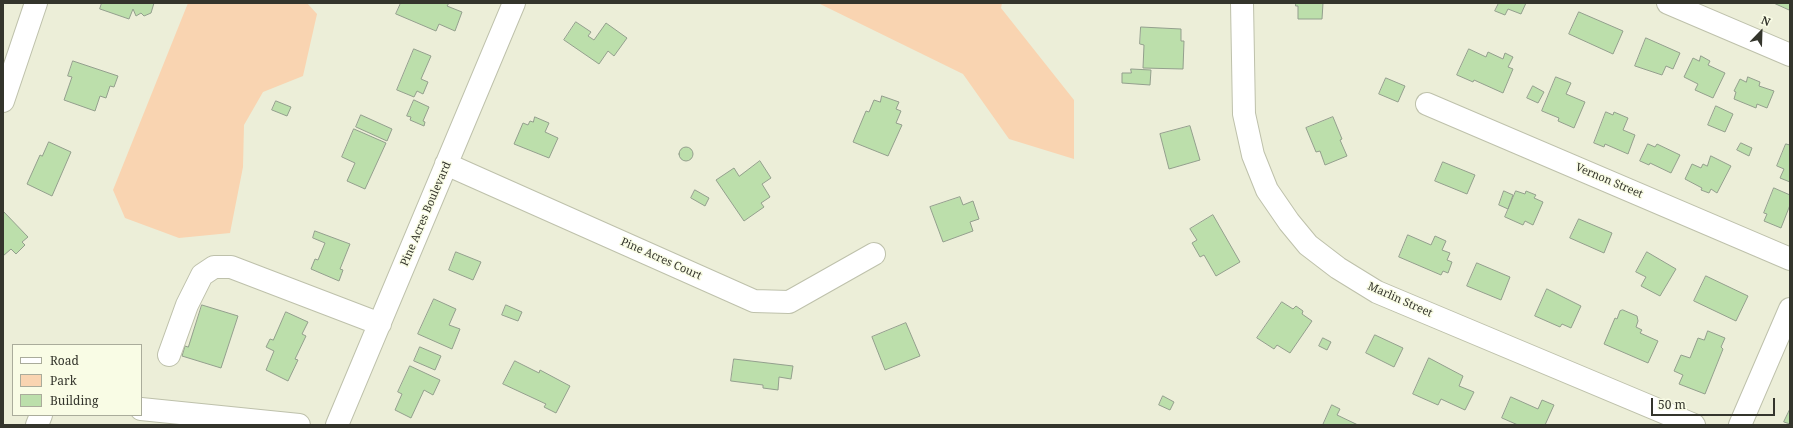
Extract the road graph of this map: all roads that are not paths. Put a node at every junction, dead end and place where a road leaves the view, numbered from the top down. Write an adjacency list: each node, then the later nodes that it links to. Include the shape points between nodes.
1 (36, 3): 6 (street)
2 (514, 3): 8 (street, Pine Acres Boulevard)
3 (1242, 3): 17 (street, Marlin Street, via 1244,114 1253,155 1267,190 1308,245 1338,268 1377,292)
4 (1668, 3): 5 (street)
5 (1790, 55)
6 (3, 101)
7 (1428, 104): 10 (street, Vernon Street)
8 (446, 164): 9 (street, Pine Acres Court, via 754,301 788,302); 12 (street, Pine Acres Boulevard)
9 (874, 254)
10 (1790, 259)
11 (1790, 309): 18 (street)
12 (380, 324): 13 (street, via 231,266 214,267 202,276 187,305); 16 (street, Pine Acres Boulevard)
13 (169, 355)
14 (142, 409): 15 (street)
15 (298, 425)
16 (337, 425)
17 (1694, 425)
18 (1740, 425)

